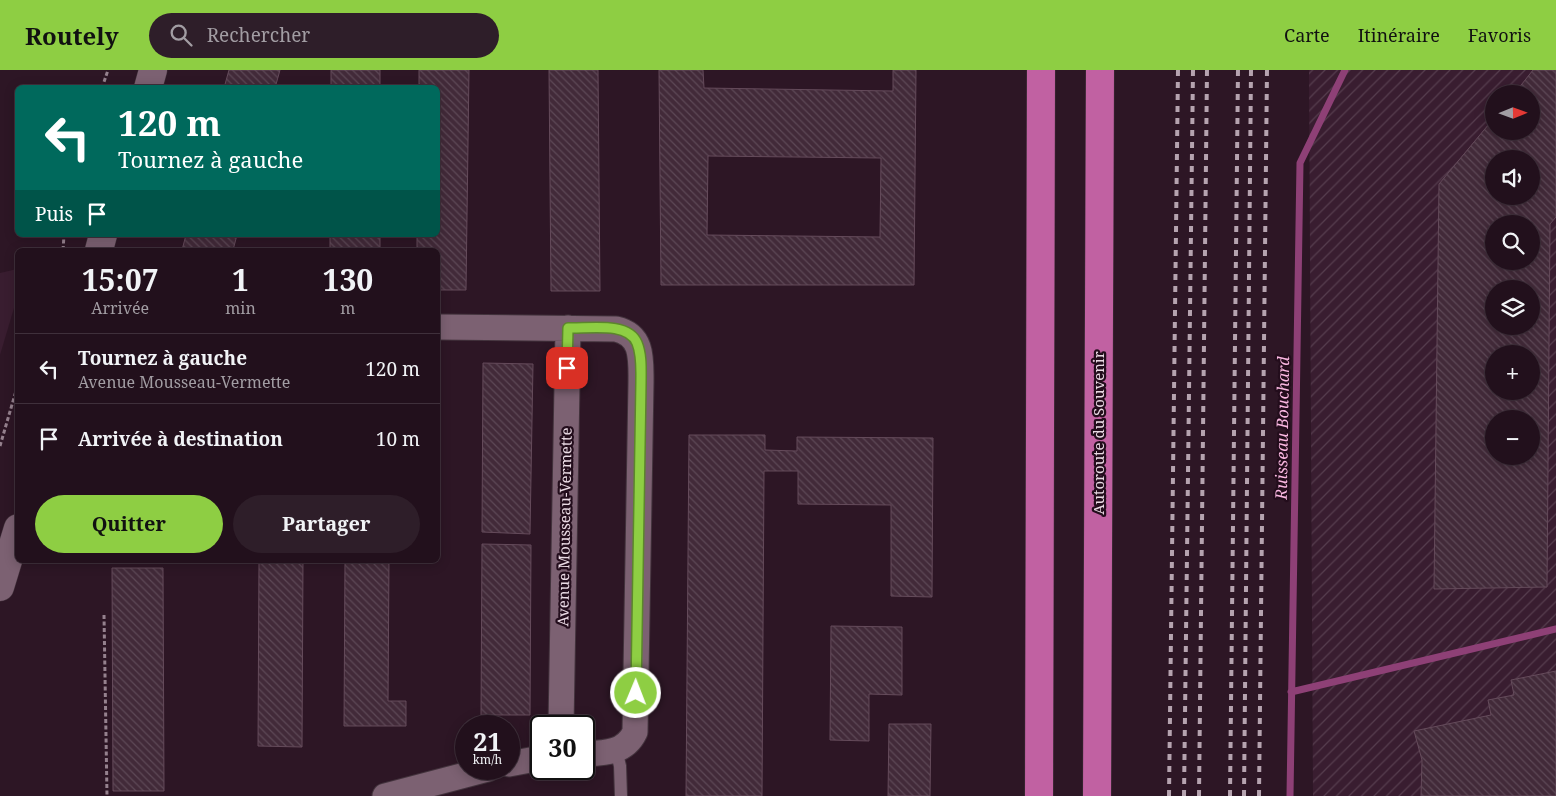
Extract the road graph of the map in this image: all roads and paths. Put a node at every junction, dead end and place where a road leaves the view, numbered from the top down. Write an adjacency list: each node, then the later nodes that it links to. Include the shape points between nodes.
1 (108, 70): 5 (path)
2 (153, 70): 6 (main road)
3 (1041, 70): 21 (highway)
4 (1100, 70): 22 (highway, Autoroute du Souvenir)
5 (103, 85)
6 (149, 85)
7 (440, 326): 8 (street)
8 (568, 328): 14 (street, Avenue Mousseau-Vermette); 15 (street, via 622,330 635,338 640,354 636,724 632,739)
9 (15, 394): 10 (path)
10 (0, 446)
11 (15, 538): 12 (main road)
12 (0, 587)
13 (104, 615): 18 (path)
14 (561, 715)
15 (616, 750): 16 (street); 20 (lane)
16 (595, 753)
17 (455, 778): 19 (street)
18 (107, 796)
19 (385, 796)
20 (621, 796)
21 (1038, 796)
22 (1097, 796)

